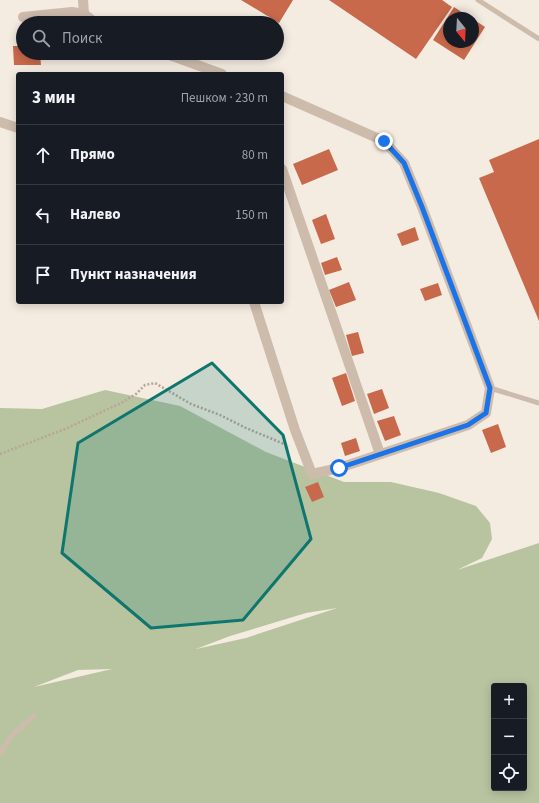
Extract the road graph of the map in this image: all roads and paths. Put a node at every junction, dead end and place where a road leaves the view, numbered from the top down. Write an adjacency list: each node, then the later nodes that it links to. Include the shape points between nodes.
1 (83, 0): 3 (street)
2 (478, 0): 6 (lane)
3 (84, 14): 4 (street, via 72,12); 5 (street)
4 (33, 16)
5 (87, 16)
6 (539, 39)
7 (183, 60): 8 (street)
8 (216, 72)
9 (284, 97): 15 (street, via 384,141 404,163)
10 (0, 122): 11 (street)
11 (16, 127)
12 (284, 182): 13 (street)
13 (286, 195): 19 (street)
14 (255, 304): 18 (street)
15 (490, 388): 16 (lane); 19 (street, via 486,413 468,425)
16 (539, 403)
17 (0, 454): 18 (path, via 65,429 120,403 136,394 145,385 154,383 191,404)
18 (304, 454): 19 (street, via 312,474)
19 (380, 454)
20 (34, 716): 21 (lane, via 12,734)
21 (0, 753)

